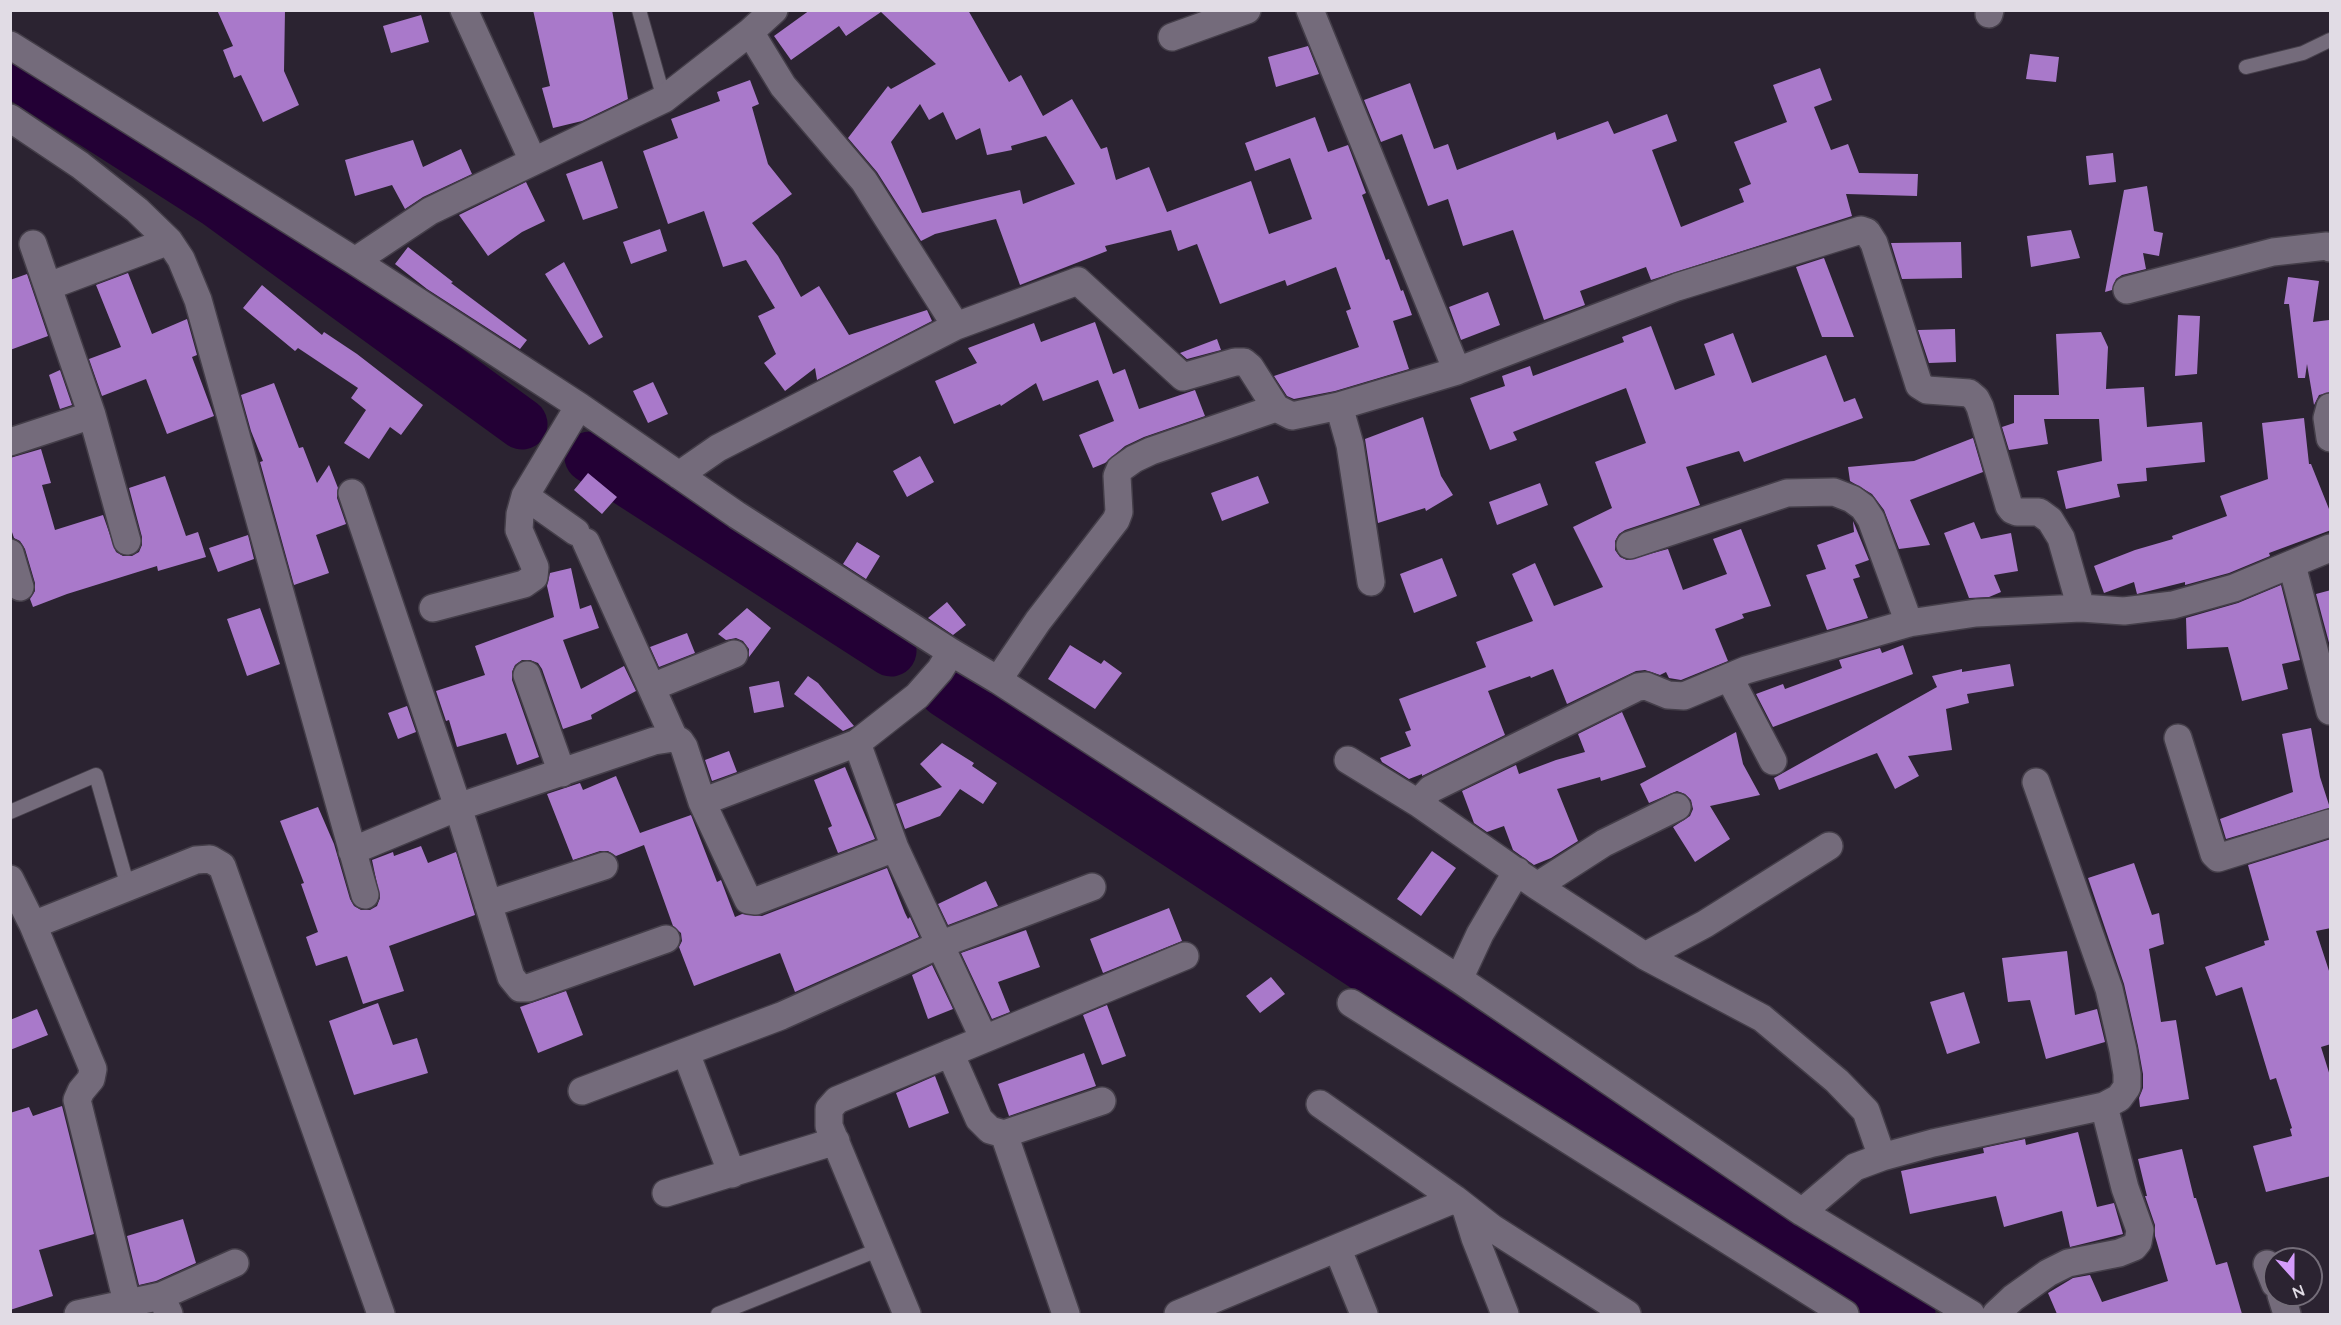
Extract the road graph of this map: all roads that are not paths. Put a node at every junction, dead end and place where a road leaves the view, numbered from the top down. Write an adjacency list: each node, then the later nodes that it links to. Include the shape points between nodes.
1 (464, 10): 13 (street)
2 (639, 10): 11 (lane)
3 (774, 10): 6 (street)
4 (1247, 10): 7 (street)
5 (1310, 10): 21 (street)
6 (750, 32): 11 (street); 20 (street, via 783,86 864,181)
7 (1172, 37)
8 (2331, 40): 10 (lane, via 2303,53)
9 (10, 45): 17 (street)
10 (2246, 67)
11 (664, 99): 13 (street)
12 (10, 118): 14 (street, via 80,165)
13 (533, 161): 17 (street, via 430,211)
14 (169, 241): 18 (street); 64 (street, via 198,300)
15 (33, 244): 18 (street)
16 (2331, 248): 19 (street, via 2273,252)
17 (355, 261): 25 (street)
18 (49, 286): 26 (street)
19 (2127, 290)
20 (956, 326): 24 (street, via 1078,281 1183,376 1244,362); 29 (street, via 718,448)
21 (1457, 371): 22 (street); 40 (street, via 1677,287 1861,230 1867,232 1874,243 1919,385 1928,390 1969,393 1976,399 2009,506 2017,512 2039,512 2050,520 2061,538)
22 (1339, 406): 24 (street, via 1292,416); 37 (street, via 1350,445)
23 (2331, 407): 27 (street, via 2327,418)
24 (1276, 408): 46 (street, via 1151,451 1120,469 1116,520)
25 (575, 413): 29 (street); 31 (street)
26 (92, 415): 28 (street); 32 (street)
27 (2331, 438)
28 (10, 442)
29 (679, 475): 43 (street)
30 (352, 493): 58 (street)
31 (525, 496): 39 (street, via 519,531 535,567 534,577 524,584); 47 (street, via 581,537)
32 (127, 541)
33 (1630, 545): 41 (street, via 1787,493 1834,492 1863,507 1871,519)
34 (2331, 548): 36 (street)
35 (10, 553): 38 (street)
36 (2292, 565): 40 (street, via 2234,588 2173,605 2124,611); 48 (street)
37 (1371, 582)
38 (20, 587)
39 (433, 608)
40 (2081, 608): 41 (street, via 1976,613)
41 (1909, 623): 45 (street)
42 (734, 654): 47 (street)
43 (945, 661): 46 (street); 51 (street, via 917,696)
44 (527, 675): 54 (street)
45 (1729, 677): 53 (street); 57 (street, via 1684,696 1638,687 1431,789)
46 (998, 680): 77 (street)
47 (651, 687): 49 (street)
48 (2331, 711)
49 (674, 738): 54 (street, via 654,741); 56 (street, via 684,747)
50 (2178, 738): 61 (street, via 2218,858)
51 (857, 743): 56 (street); 63 (street)
52 (1348, 760): 57 (street)
53 (1773, 761)
54 (562, 773): 58 (street)
55 (2036, 782): 85 (street, via 2109,989 2123,1050 2127,1087 2119,1098)
56 (702, 802): 63 (street, via 743,893 752,902)
57 (1418, 803): 66 (street)
58 (458, 807): 64 (street); 71 (street)
59 (1677, 807): 66 (street)
60 (10, 812): 68 (lane, via 96,775)
61 (2331, 823)
62 (1829, 846): 76 (street, via 1706,924)
63 (895, 848): 74 (street)
64 (352, 852): 70 (street)
65 (604, 866): 71 (street)
66 (1527, 878): 76 (street); 77 (street, via 1479,934)
67 (10, 879): 72 (street)
68 (128, 887): 72 (street); 99 (street, via 196,860 210,859 222,866)
69 (1092, 887): 74 (street)
70 (365, 895)
71 (488, 904): 73 (street, via 511,977 520,988)
72 (33, 925): 96 (street, via 93,1069 77,1100)
73 (666, 939)
74 (939, 945): 79 (street); 80 (street, via 781,1016)
75 (1185, 956): 79 (street)
76 (1645, 956): 88 (street, via 1762,1018 1829,1074 1866,1111)
77 (1459, 980): 92 (street)
78 (1351, 1003): 107 (street)
79 (984, 1039): 81 (street)
80 (686, 1053): 82 (street); 89 (street)
81 (951, 1053): 86 (street, via 979,1119 990,1130); 87 (street, via 837,1100 828,1117)
82 (582, 1091)
83 (1102, 1101): 86 (street)
84 (1320, 1104): 91 (street)
85 (2104, 1106): 88 (street); 109 (street, via 2140,1230 2138,1242 2119,1253 2058,1268)
86 (1004, 1134): 102 (street)
87 (836, 1141): 89 (street); 93 (street)
88 (1882, 1156): 92 (street, via 1855,1167)
89 (732, 1174): 90 (street)
90 (666, 1193)
91 (1461, 1204): 94 (street); 105 (street); 106 (street)
92 (1802, 1212): 108 (street)
93 (880, 1249): 100 (lane); 101 (street)
94 (1338, 1250): 103 (street); 104 (street)
95 (235, 1263): 97 (street)
96 (127, 1302): 97 (street); 98 (street)
97 (165, 1305)
98 (78, 1314)
99 (381, 1314)
100 (718, 1314)
101 (907, 1314)
102 (1066, 1314)
103 (1178, 1314)
104 (1364, 1314)
105 (1505, 1314)
106 (1627, 1314)
107 (1845, 1314)
108 (1971, 1314)
109 (1996, 1314)

